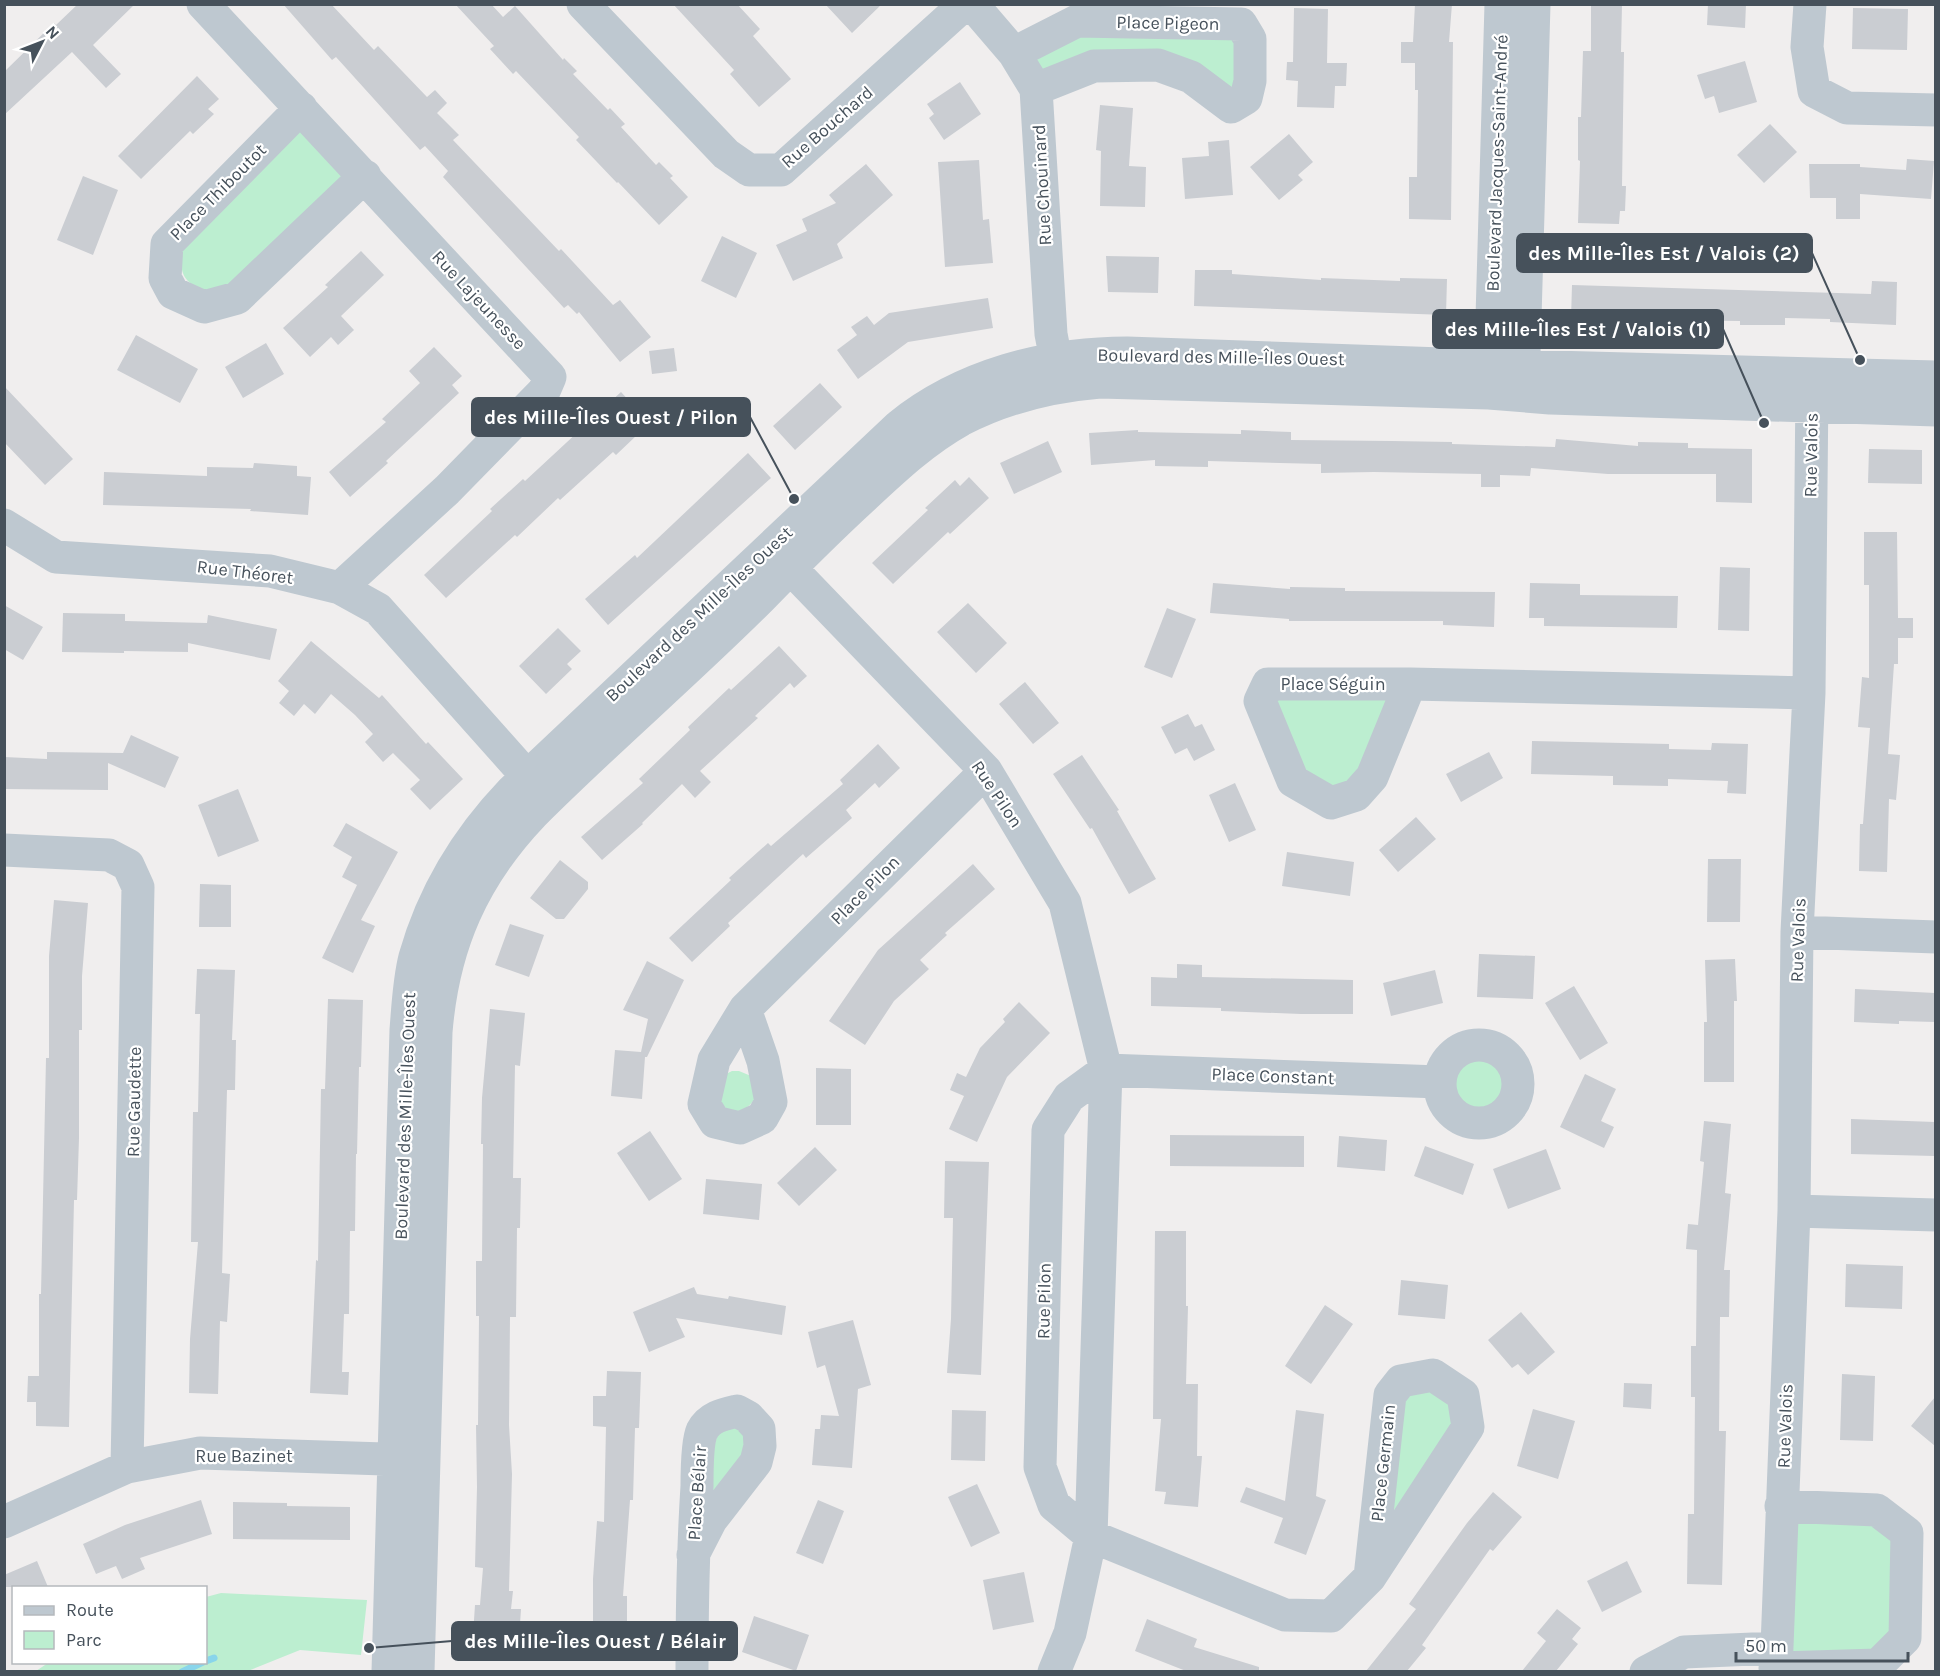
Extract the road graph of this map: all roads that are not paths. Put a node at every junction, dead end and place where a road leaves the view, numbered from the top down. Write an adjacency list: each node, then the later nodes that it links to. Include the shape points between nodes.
1 (203, 4): 10 (street, Rue Lajeunesse)
2 (583, 4): 3 (street, Rue Bouchard, via 726,154 749,170 781,170)
3 (965, 4)
4 (972, 4): 8 (street, Rue Chouinard)
5 (1501, 4): 16 (street, Boulevard Jacques-Saint-André)
6 (1533, 4): 17 (street, Boulevard Jacques-Saint-André)
7 (1810, 4): 11 (street, via 1808,47 1814,91 1847,108)
8 (1014, 53): 9 (street, Rue Chouinard); 9 (street, Place Pigeon, via 1077,21 1241,24 1250,39 1246,98 1231,107 1191,77 1158,65 1094,66)
9 (1036, 89): 13 (street, Rue Chouinard, via 1051,334)
10 (301, 108): 12 (street, Rue Lajeunesse); 12 (street, Place Thiboutot, via 167,244 165,278 173,293 204,308 237,298)
11 (1935, 110)
12 (364, 176): 22 (street, Rue Lajeunesse, via 550,377 544,391 447,490)
13 (1058, 372): 16 (street, Boulevard des Mille-Îles Ouest, via 1125,382); 21 (street, Boulevard des Mille-Îles Ouest, via 991,376 911,417 881,442)
14 (1813, 374): 15 (street, Boulevard des Mille-Îles Ouest); 17 (street, Boulevard des Mille-Îles Ouest); 18 (street, Rue Valois)
15 (1935, 377)
16 (1490, 379): 17 (street, Boulevard des Mille-Îles Ouest)
17 (1523, 381): 18 (street, Boulevard des Mille-Îles Ouest)
18 (1811, 407): 19 (street, Boulevard des Mille-Îles Ouest); 24 (street, Rue Valois)
19 (1935, 410)
20 (4, 525): 22 (street, Rue Théoret, via 56,557 270,571)
21 (780, 557): 25 (street, Rue Pilon); 26 (street, Boulevard des Mille-Îles Ouest)
22 (340, 588): 26 (street, Rue Théoret, via 378,609)
23 (1410, 684): 23 (street, Place Séguin, via 1268,684 1260,701 1293,781 1331,803 1356,795 1372,777); 24 (street, Place Séguin)
24 (1809, 693): 28 (street, Rue Valois)
25 (986, 771): 30 (street, Place Pilon); 31 (street, Rue Pilon, via 1065,903)
26 (537, 788): 35 (street, Boulevard des Mille-Îles Ouest, via 498,806 453,867 428,919 415,958 406,1030)
27 (4, 850): 36 (street, Rue Gaudette, via 109,855 129,865 138,887)
28 (1797, 932): 29 (street); 33 (street, Rue Valois)
29 (1935, 937)
30 (745, 1009)
31 (1106, 1070): 32 (street, Place Constant); 39 (street, Rue Pilon); 39 (street, Rue Pilon, via 1069,1097 1048,1130 1040,1467 1054,1504)
32 (1440, 1082)
33 (1794, 1211): 34 (street); 37 (street, Rue Valois)
34 (1935, 1215)
35 (408, 1460): 36 (street, Rue Bazinet, via 200,1453); 43 (street, Boulevard des Mille-Îles Ouest); 44 (street, Boulevard des Mille-Îles Ouest)
36 (127, 1467): 38 (street, Rue Bazinet)
37 (1781, 1506): 42 (street, Rue Valois); 42 (street, via 1876,1510 1907,1533 1905,1638 1878,1665)
38 (4, 1522)
39 (1091, 1536): 41 (street, Place Germain, via 1285,1615 1331,1616); 46 (street, Rue Pilon, via 1070,1633)
40 (693, 1555): 45 (street, Place Bélair)
41 (1370, 1577): 41 (street, Place Germain, via 1468,1427 1463,1395 1433,1375 1401,1381 1390,1395)
42 (1776, 1662): 47 (street, via 1684,1652)
43 (388, 1671)
44 (418, 1671)
45 (692, 1671)
46 (1054, 1671)
47 (1646, 1671)

